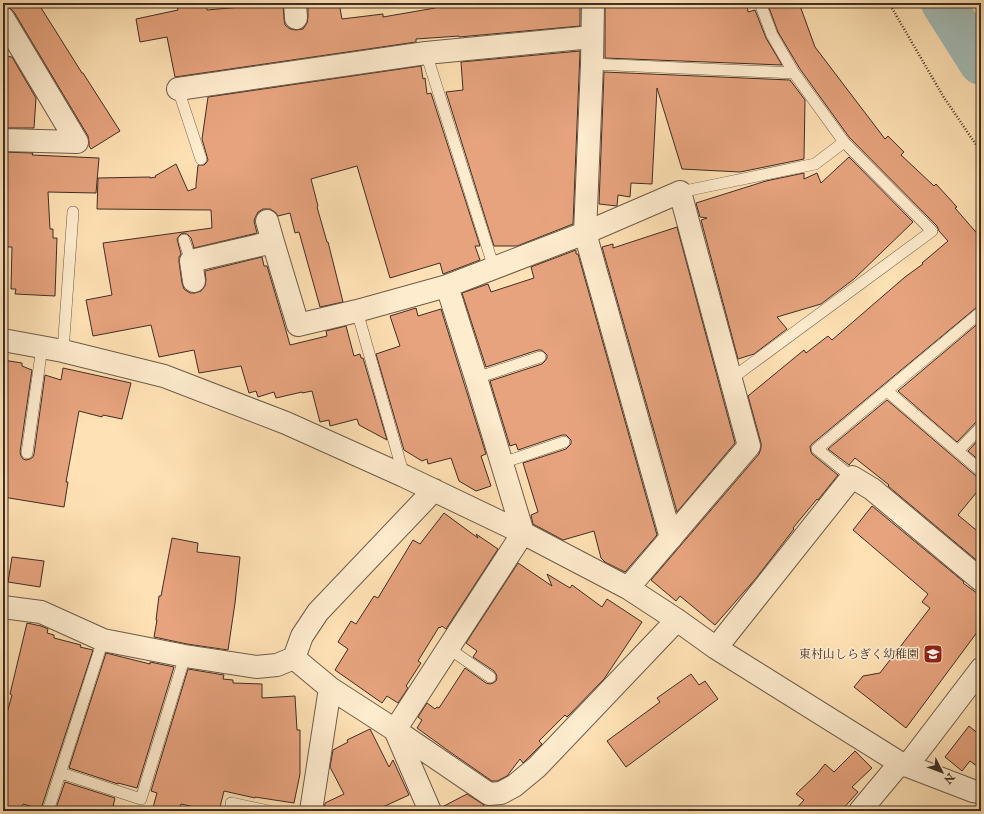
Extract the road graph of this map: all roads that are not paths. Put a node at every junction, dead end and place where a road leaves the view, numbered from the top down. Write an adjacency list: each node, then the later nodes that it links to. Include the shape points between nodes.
1 (593, 3): 4 (street)
2 (760, 3): 7 (lane, via 772,35)
3 (3, 18): 9 (street, via 77,142)
4 (592, 37): 5 (street); 6 (street)
5 (426, 53): 8 (street); 18 (lane)
6 (592, 64): 7 (lane); 15 (street)
7 (794, 73): 10 (lane)
8 (178, 88): 11 (lane)
9 (3, 140)
10 (844, 142): 12 (lane, via 815,164); 28 (lane, via 932,231)
11 (201, 159)
12 (680, 192): 15 (street); 28 (street)
13 (73, 212): 25 (lane)
14 (267, 221): 17 (street)
15 (585, 233): 18 (street); 40 (street)
16 (184, 240): 19 (lane)
17 (273, 242): 19 (street); 21 (street, via 298,324)
18 (494, 268): 20 (street)
19 (192, 271)
20 (447, 286): 21 (street); 27 (street)
21 (357, 311): 36 (lane)
22 (981, 312): 29 (lane)
23 (3, 340): 24 (street)
24 (42, 347): 25 (street); 33 (lane)
25 (63, 351): 36 (street, via 164,376 286,423)
26 (540, 357): 27 (lane)
27 (476, 378): 34 (street)
28 (731, 378): 40 (street, via 750,446)
29 (887, 391): 32 (lane); 37 (lane, via 818,449)
30 (981, 428): 32 (lane)
31 (564, 442): 34 (lane)
32 (958, 451): 35 (lane)
33 (27, 453)
34 (502, 463): 39 (street)
35 (981, 471)
36 (404, 476): 38 (street)
37 (852, 477): 41 (street, via 872,489); 47 (street)
38 (434, 490): 39 (street); 49 (street, via 318,612 302,636)
39 (523, 533): 42 (street); 46 (street)
40 (671, 538): 42 (street)
41 (980, 577)
42 (628, 588): 44 (street)
43 (3, 607): 45 (street, via 41,612)
44 (677, 620): 47 (street); 53 (street, via 536,767 514,786 501,793 489,794)
45 (103, 640): 48 (street); 55 (lane)
46 (448, 648): 51 (lane); 53 (street)
47 (716, 648): 54 (street)
48 (185, 656): 49 (street, via 256,667 277,665); 55 (lane, via 141,799)
49 (294, 658): 52 (street)
50 (981, 669): 54 (street)
51 (490, 677)
52 (330, 688): 53 (street); 60 (street)
53 (395, 730): 61 (street)
54 (904, 764): 56 (street); 62 (street)
55 (61, 773): 58 (lane)
56 (981, 792)
57 (231, 802): 59 (lane)
58 (48, 811)
59 (269, 811)
60 (311, 811)
61 (430, 811)
62 (860, 811)

